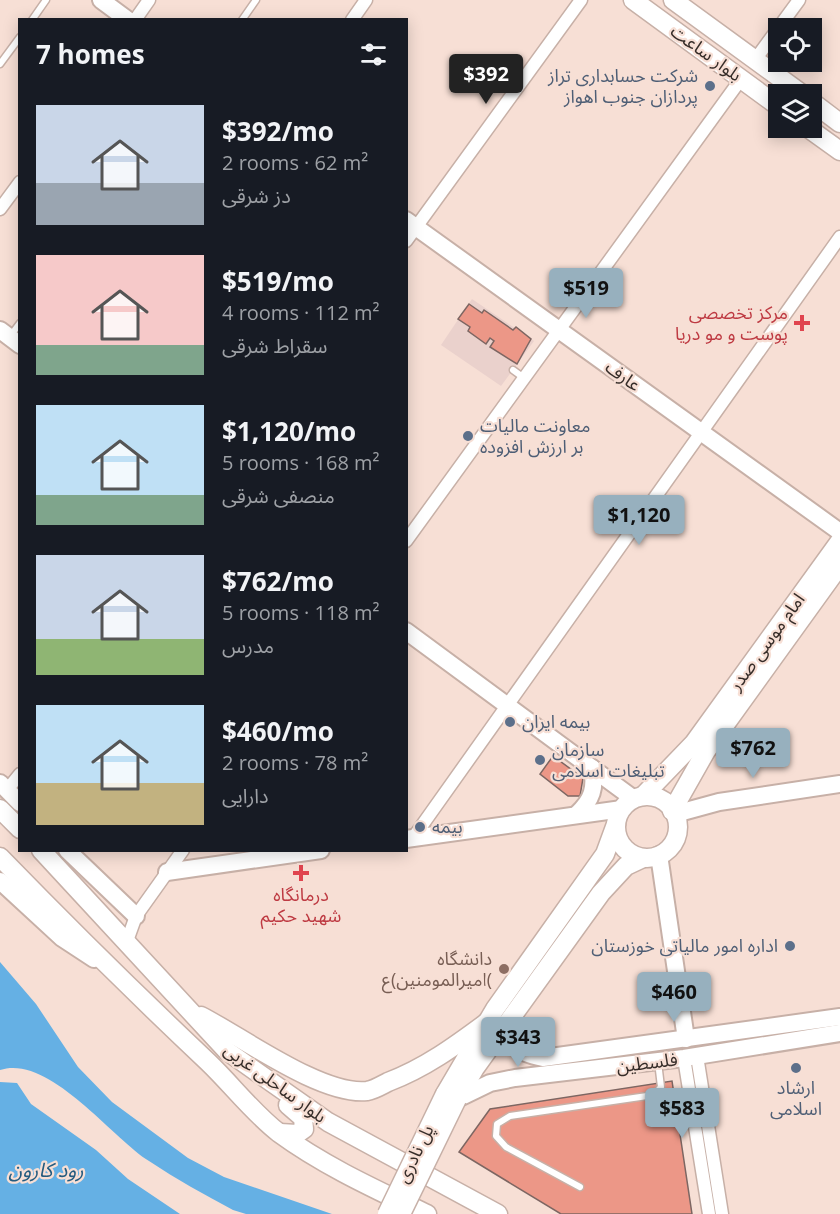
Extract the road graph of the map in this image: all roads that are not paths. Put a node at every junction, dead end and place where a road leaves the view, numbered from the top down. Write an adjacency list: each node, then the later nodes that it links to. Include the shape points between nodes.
1 (46, 0): 10 (lane)
2 (101, 0): 11 (street)
3 (149, 0): 12 (street)
4 (256, 0): 13 (lane)
5 (366, 0): 14 (street)
6 (581, 0): 27 (street)
7 (633, 0): 18 (main road, بلوار ساعت)
8 (673, 0): 16 (main road, بلوار ساعت)
9 (799, 0): 16 (street)
10 (33, 18)
11 (125, 18)
12 (136, 18)
13 (243, 18)
14 (353, 18)
15 (18, 40): 17 (lane)
16 (755, 60): 19 (main road, بلوار ساعت)
17 (0, 64)
18 (741, 79): 20 (main road, بلوار ساعت); 29 (street)
19 (788, 84)
20 (768, 99)
21 (822, 110): 22 (main road)
22 (840, 123)
23 (822, 138): 24 (main road)
24 (840, 151)
25 (18, 185): 26 (street)
26 (0, 209)
27 (410, 229): 29 (street, عارف)
28 (840, 237): 32 (street)
29 (560, 330): 31 (street); 32 (street, عارف)
30 (513, 370): 31 (lane)
31 (524, 379): 34 (street)
32 (701, 432): 33 (street, عارف); 38 (street)
33 (840, 532)
34 (408, 539)
35 (840, 541): 44 (main road, امام موسی صدر, via 694,743)
36 (840, 565): 46 (main road, امام موسی صدر, via 706,752)
37 (408, 632): 38 (street)
38 (507, 705): 39 (street); 49 (street)
39 (592, 768): 44 (street); 47 (street, via 592,794)
40 (18, 776): 42 (street)
41 (840, 784): 46 (street, via 718,802)
42 (4, 787): 43 (street)
43 (18, 801)
44 (629, 807): 46 (main road, via 662,800); 47 (street); 55 (main road, via 620,843 626,850); 66 (main road, امام موسی صدر, via 605,854)
45 (0, 809): 48 (main road)
46 (674, 813): 55 (main road, via 677,834 673,843)
47 (577, 814): 49 (street)
48 (18, 827)
49 (410, 838)
50 (43, 852): 61 (main road, بلوار ساحلی غربی)
51 (69, 852): 60 (street)
52 (182, 852): 58 (street)
53 (218, 852): 57 (street)
54 (307, 852): 57 (street)
55 (651, 856): 65 (main road, via 626,866 601,893); 68 (street)
56 (0, 857): 62 (main road, بلوار ساحلی غربی)
57 (231, 863): 58 (street)
58 (167, 872): 60 (street)
59 (0, 881): 62 (street, via 62,938)
60 (135, 916): 61 (street)
61 (127, 940): 63 (main road, بلوار ساحلی غربی)
62 (106, 966): 75 (main road, بلوار ساحلی غربی)
63 (192, 1012): 66 (main road, via 284,1064 336,1087 367,1091 440,1057); 72 (main road, بلوار ساحلی غربی, via 227,1051)
64 (840, 1017): 68 (street, فلسطین)
65 (510, 1020): 70 (street, via 512,1041 522,1053); 74 (main road)
66 (486, 1023): 74 (main road, امام موسی صدر)
67 (840, 1034): 69 (street, فلسطین)
68 (686, 1039): 70 (street, فلسطین)
69 (690, 1057): 71 (street, فلسطین); 81 (street); 82 (street)
70 (543, 1058): 73 (street, via 535,1065)
71 (658, 1061): 73 (street, فلسطین); 76 (lane, via 661,1087 654,1095 510,1116 497,1124 496,1136 506,1147)
72 (257, 1072): 75 (main road, via 306,1124 297,1134); 80 (main road, بلوار ساحلی غربی, via 328,1122)
73 (544, 1077): 74 (street, فلسطین, via 490,1083)
74 (451, 1096): 77 (main road, پل نادری, bridge); 78 (main road, پل نادری, bridge)
75 (280, 1133): 79 (main road, بلوار ساحلی غربی, via 375,1190)
76 (580, 1187)
77 (387, 1214)
78 (401, 1214)
79 (427, 1214)
80 (498, 1214)
81 (709, 1214)
82 (722, 1214)

